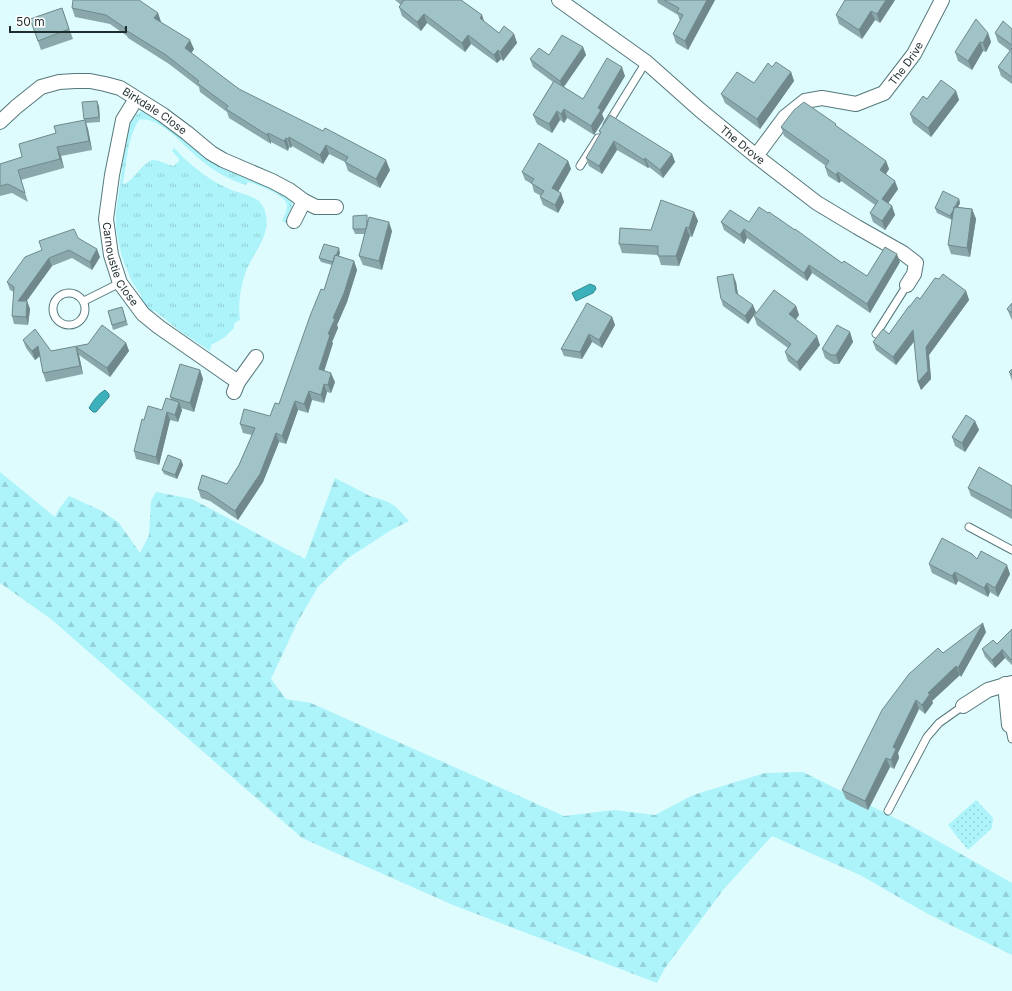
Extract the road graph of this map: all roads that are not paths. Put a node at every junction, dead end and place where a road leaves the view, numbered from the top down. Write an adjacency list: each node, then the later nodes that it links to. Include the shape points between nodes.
1 (559, 0): 3 (street, The Drove)
2 (942, 0): 6 (street, The Drive, via 914,54 884,93 856,104 822,98 805,101 785,117)
3 (646, 62): 6 (street, The Drove); 7 (lane)
4 (136, 99): 5 (street, Birkdale Close, via 120,88 105,84 90,81 59,82 41,87); 8 (street, Birkdale Close, via 163,115 211,153 272,181); 11 (street, Carnoustie Close, via 123,120 106,219 111,255)
5 (0, 122)
6 (756, 156): 12 (street, The Drove, via 817,203 903,253 916,264 914,274)
7 (580, 166)
8 (304, 201): 9 (street, Birkdale Close, via 316,207); 10 (street)
9 (336, 207)
10 (294, 221)
11 (120, 283): 13 (lane); 15 (street, Carnoustie Close, via 143,314 236,387)
12 (907, 285): 14 (lane)
13 (84, 300): 13 (lane, via 86,311 80,322 70,326 59,322 54,316 54,303 59,295 66,292 75,293)
14 (876, 334)
15 (256, 357)
16 (969, 527): 17 (lane)
17 (1012, 550)
18 (1009, 684): 19 (street, via 988,690); 20 (street)
19 (963, 706): 21 (lane, via 939,723 927,737)
20 (1011, 732)
21 (888, 811)

